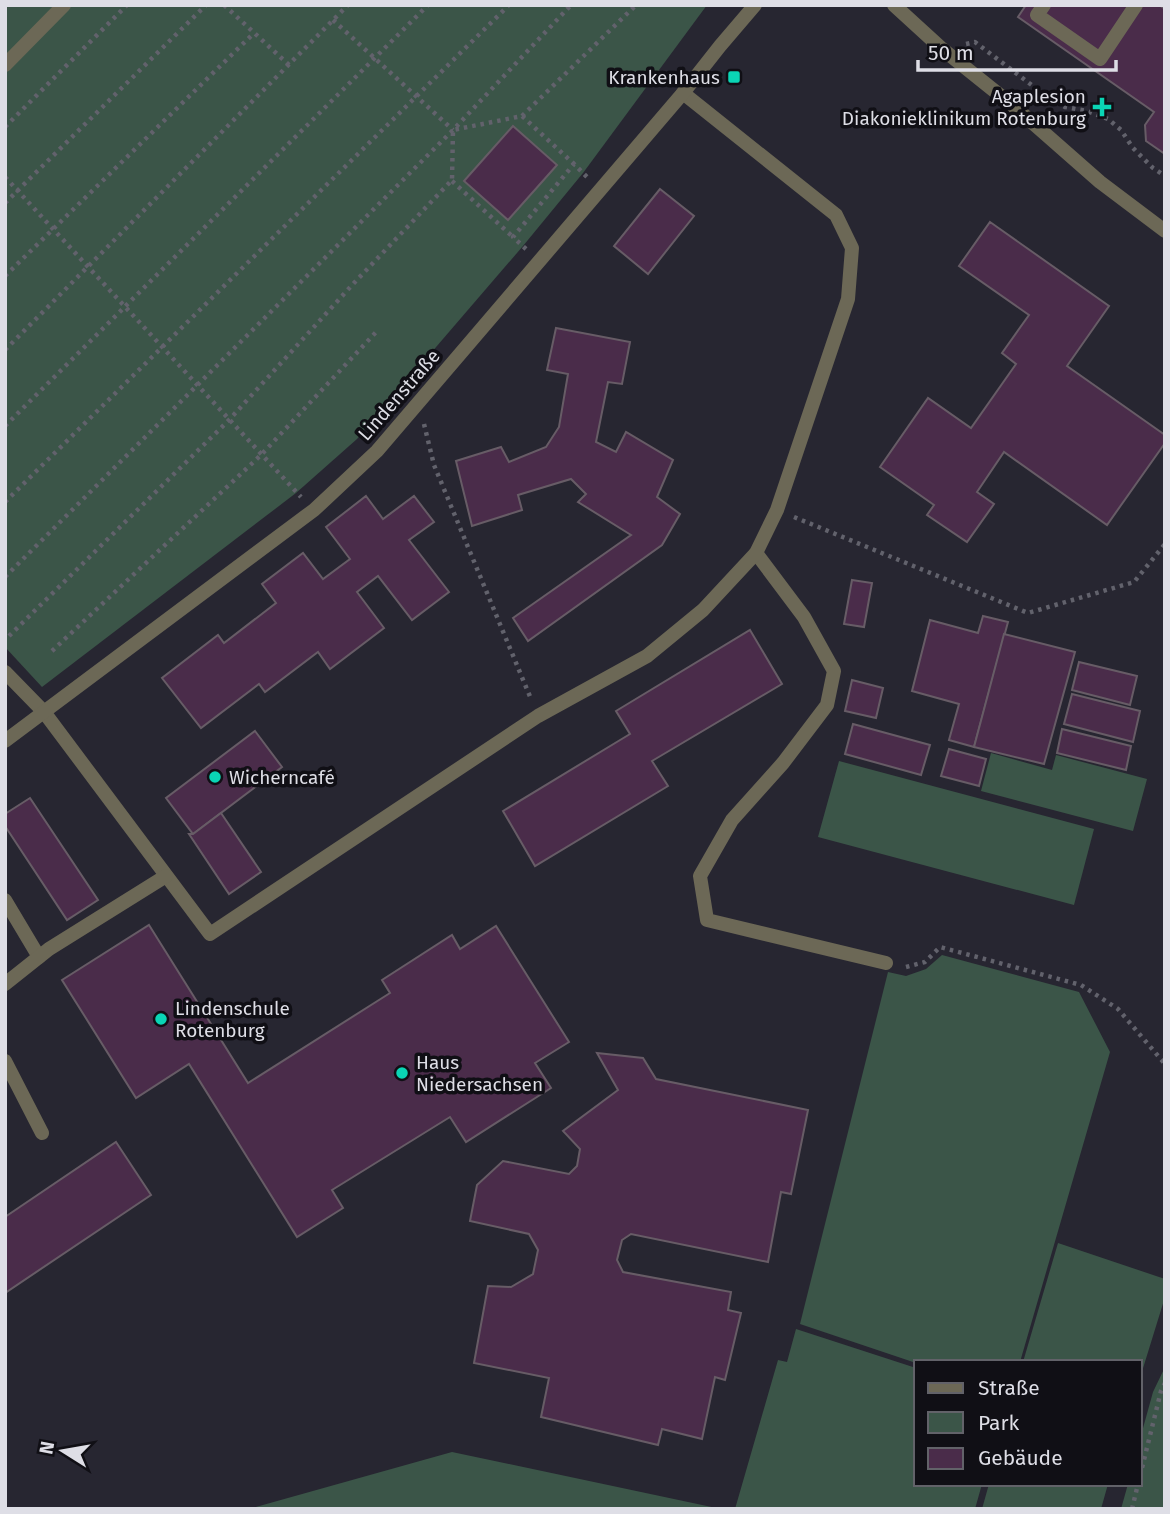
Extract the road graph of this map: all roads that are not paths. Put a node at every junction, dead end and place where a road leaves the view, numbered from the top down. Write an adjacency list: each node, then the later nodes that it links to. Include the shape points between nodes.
1 (64, 5): 6 (street)
2 (755, 5): 7 (street, Lindenstraße)
3 (894, 5): 8 (street, via 1100,182)
4 (1044, 5): 5 (street, via 1037,15 1100,59)
5 (1136, 5)
6 (5, 65)
7 (683, 93): 9 (street, via 836,215 852,248 848,299 777,510); 11 (street, Lindenstraße, via 377,451 314,510)
8 (1165, 231)
9 (756, 553): 13 (street, via 703,610 647,656 538,716 210,934); 16 (street, via 804,617 834,671 827,705 783,764 732,820 700,876 707,920)
10 (5, 672): 11 (street)
11 (44, 712): 12 (street, Lindenstraße); 13 (street)
12 (5, 741)
13 (166, 876): 15 (street)
14 (5, 900): 15 (street)
15 (39, 957): 17 (street)
16 (886, 963)
17 (5, 984)
18 (5, 1061): 19 (street)
19 (42, 1133)

